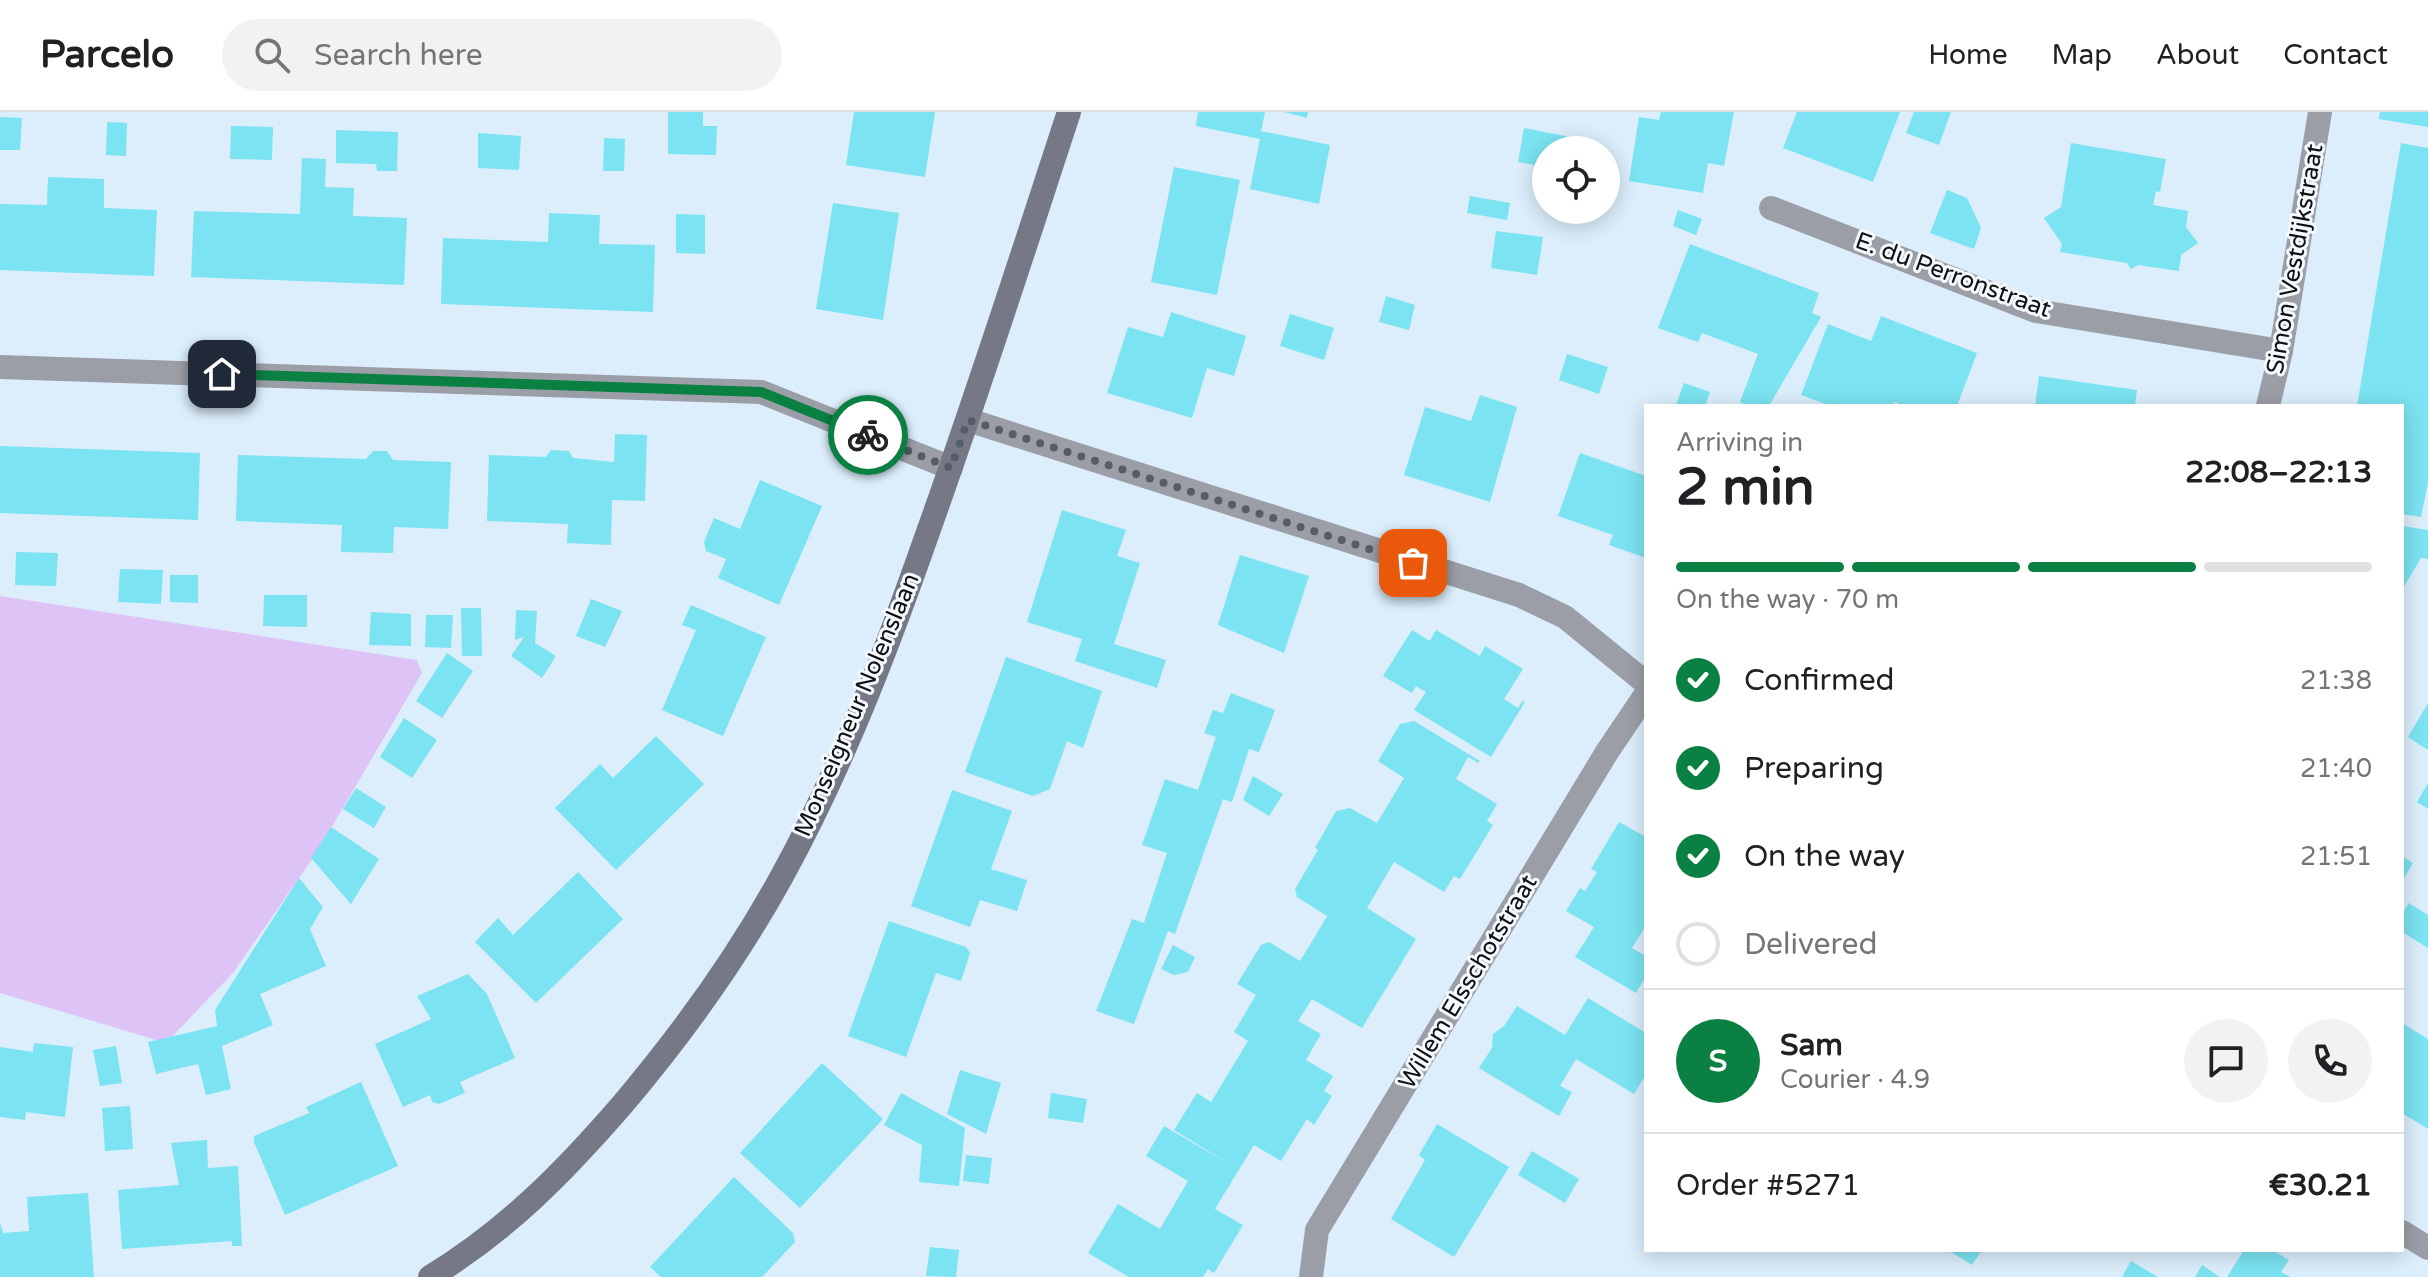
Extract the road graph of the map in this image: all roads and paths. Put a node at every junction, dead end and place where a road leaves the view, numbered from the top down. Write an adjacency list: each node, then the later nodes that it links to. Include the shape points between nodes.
1 (1069, 112): 7 (street, Monseigneur Nolenslaan)
2 (2320, 112): 4 (street, Simon Vestdijkstraat)
3 (1771, 208): 4 (street, E. du Perronstraat, via 2036,311)
4 (2281, 351): 6 (street, Simon Vestdijkstraat)
5 (0, 367): 8 (street, via 761,392)
6 (2268, 404)
7 (968, 420): 8 (street, Monseigneur Nolenslaan); 9 (street, via 1519,595 1565,617)
8 (951, 468): 14 (street, Monseigneur Nolenslaan, via 897,620 829,784 727,967 664,1055 575,1157 520,1213)
9 (1644, 681)
10 (1644, 697): 13 (street, Willem Elsschotstraat, via 1317,1230)
11 (2404, 1233): 12 (street)
12 (2428, 1248)
13 (1315, 1276)
14 (430, 1277)

